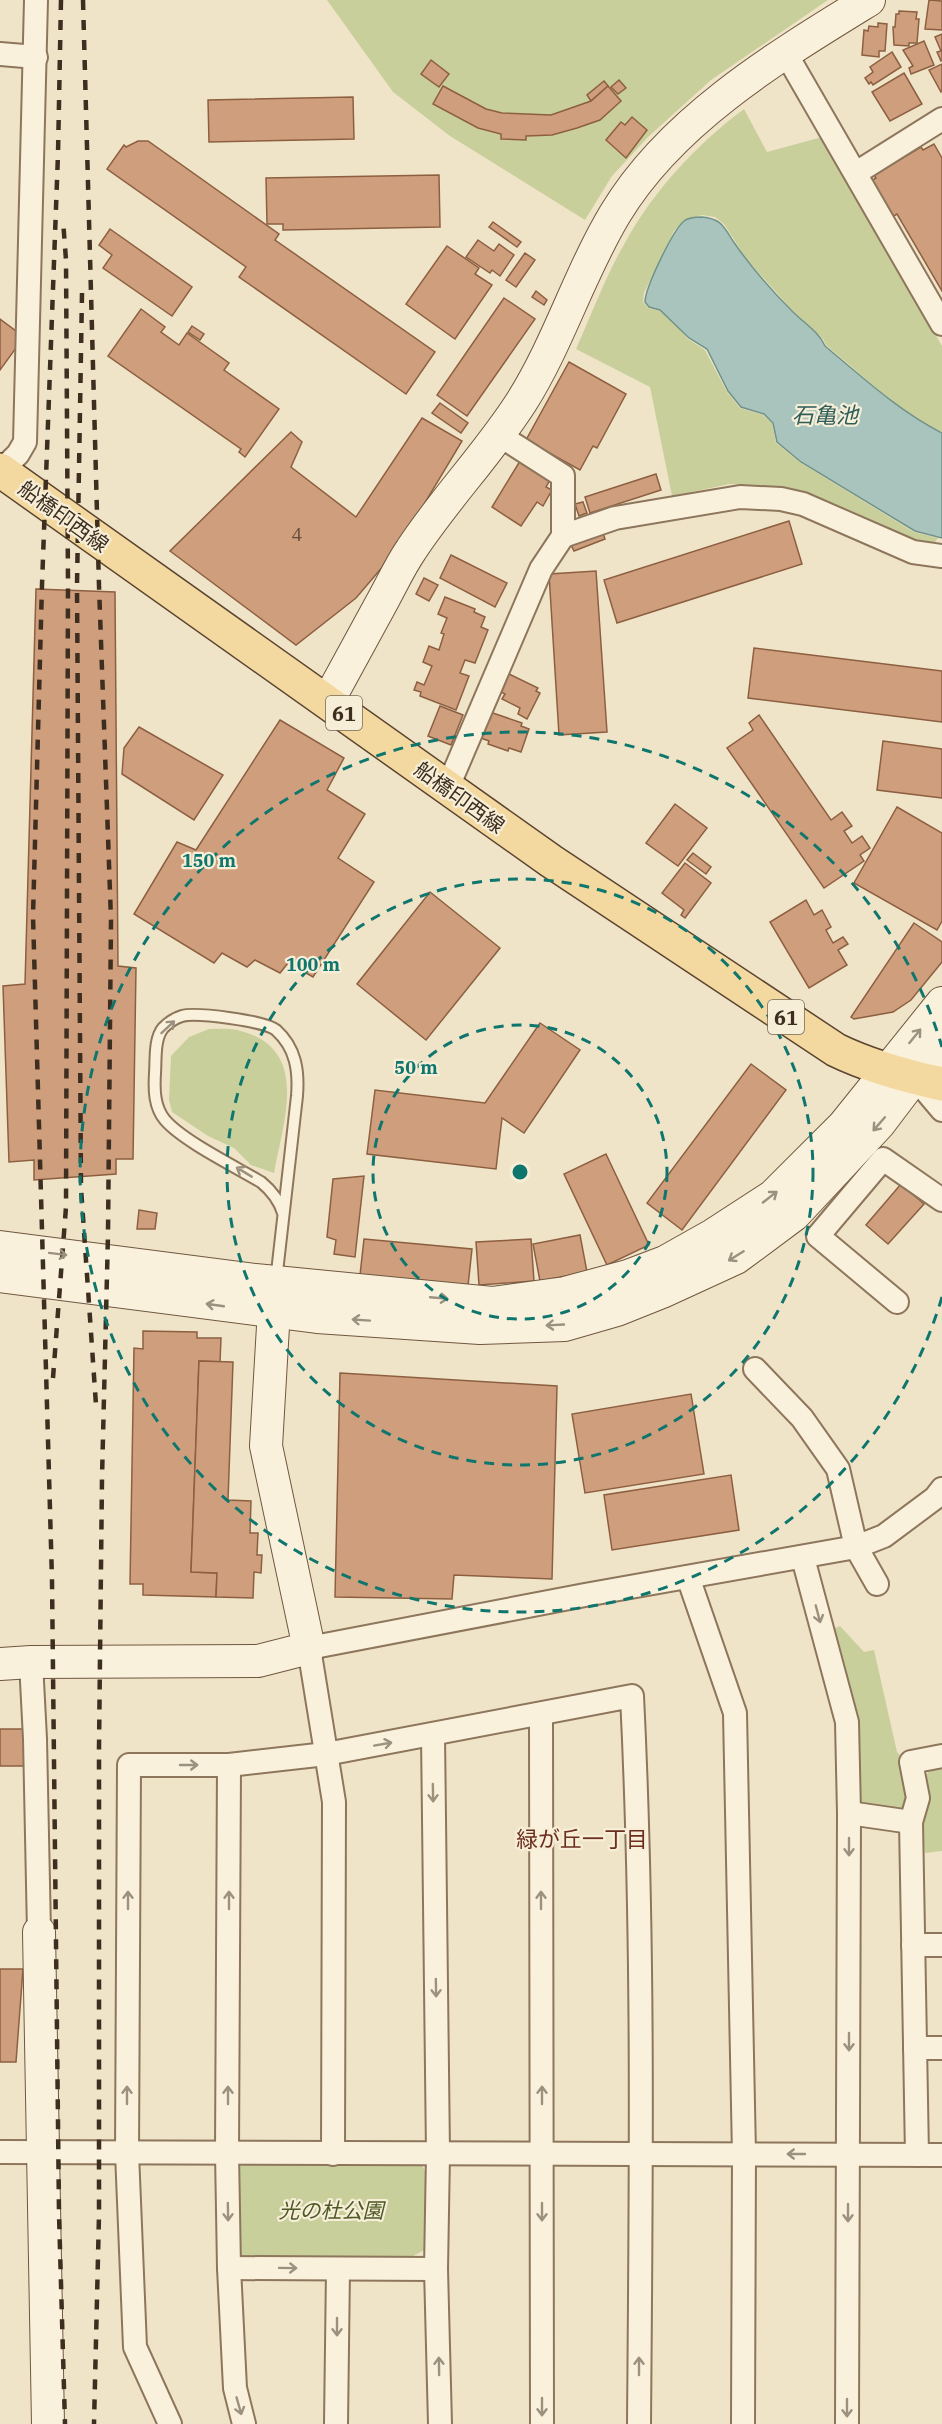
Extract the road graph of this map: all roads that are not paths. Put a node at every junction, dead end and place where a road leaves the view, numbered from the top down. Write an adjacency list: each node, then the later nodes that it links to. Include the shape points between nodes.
1 (36, 0): 5 (street)
2 (869, 0): 3 (street)
3 (784, 52): 7 (street); 9 (street, via 694,121 650,167 615,213 579,282 554,342 524,399)
4 (0, 54): 5 (street)
5 (36, 57): 10 (street, via 24,442)
6 (941, 121): 7 (street)
7 (856, 173): 8 (street)
8 (942, 324)
9 (499, 435): 11 (street, via 563,476); 13 (street, via 410,550)
10 (1, 470): 13 (main road, 船橋印西線 / 61)
11 (563, 536): 12 (street, via 615,518 740,497 781,499 803,504 913,552); 14 (street, via 541,569)
12 (942, 556)
13 (328, 701): 14 (main road, 船橋印西線 / 61)
14 (447, 789): 17 (main road, 船橋印西線 / 61, via 836,1050)
15 (942, 1003): 17 (street, one-way to 15)
16 (942, 1041): 17 (street)
17 (915, 1078): 18 (street); 23 (street, one-way to 17, via 492,1303 565,1293 628,1276 665,1262 713,1236 773,1196 844,1125); 25 (street, one-way to 25, via 879,1124 794,1215 735,1258 617,1310 565,1325 480,1328)
18 (942, 1110)
19 (942, 1200): 24 (street, via 883,1159 818,1236)
20 (283, 1213): 20 (lane, one-way to 20, via 271,1190 261,1182 179,1133 165,1120 154,1088 161,1030 171,1022 195,1015 257,1022 274,1028 287,1043 299,1074); 23 (lane)
21 (0, 1246): 23 (street, one-way to 23)
22 (0, 1276): 25 (street, one-way to 22)
23 (276, 1282): 25 (street)
24 (897, 1302)
25 (273, 1313): 32 (street, via 266,1446)
26 (755, 1369): 28 (street, via 802,1418 838,1469)
27 (940, 1498): 28 (street, via 884,1536)
28 (856, 1547): 29 (street); 31 (street)
29 (803, 1558): 30 (street); 40 (street, one-way to 40, via 847,1722)
30 (688, 1577): 32 (street); 55 (street, via 735,1713)
31 (877, 1584)
32 (309, 1648): 33 (street, via 258,1661); 37 (street)
33 (31, 1662): 34 (street); 42 (street)
34 (0, 1664)
35 (541, 1714): 36 (street); 53 (street, one-way to 35); 54 (street, via 632,1696 637,1791)
36 (433, 1735): 37 (street, one-way to 36); 52 (street, one-way to 52)
37 (326, 1754): 39 (street); 51 (street, via 334,1802)
38 (942, 1756): 41 (street, via 911,1762 918,1798)
39 (229, 1765): 49 (street, one-way to 39, via 129,1765); 50 (street, one-way to 39)
40 (849, 1813): 41 (street); 56 (street, one-way to 56)
41 (911, 1821): 43 (street)
42 (39, 1932): 48 (street)
43 (913, 1945): 44 (street); 45 (street)
44 (942, 1945)
45 (915, 2048): 46 (street); 57 (street)
46 (942, 2048)
47 (0, 2152): 48 (street)
48 (42, 2153): 49 (street); 62 (street)
49 (127, 2153): 50 (street); 63 (street, via 135,2347)
50 (227, 2154): 51 (street); 59 (street, one-way to 59)
51 (333, 2154): 52 (street)
52 (438, 2154): 53 (street); 61 (street)
53 (543, 2154): 54 (street); 67 (street, one-way to 67)
54 (641, 2154): 55 (street); 68 (street, one-way to 54)
55 (744, 2154): 56 (street, one-way to 55); 69 (street)
56 (849, 2154): 57 (street); 70 (street, one-way to 70)
57 (917, 2154): 58 (street)
58 (942, 2155)
59 (229, 2268): 60 (street, one-way to 60); 64 (street, one-way to 64, via 234,2388)
60 (338, 2269): 61 (street); 65 (street, one-way to 65)
61 (436, 2270): 66 (street, one-way to 61)
62 (48, 2424)
63 (170, 2424)
64 (244, 2424)
65 (336, 2424)
66 (440, 2424)
67 (542, 2424)
68 (639, 2424)
69 (742, 2424)
70 (847, 2424)

